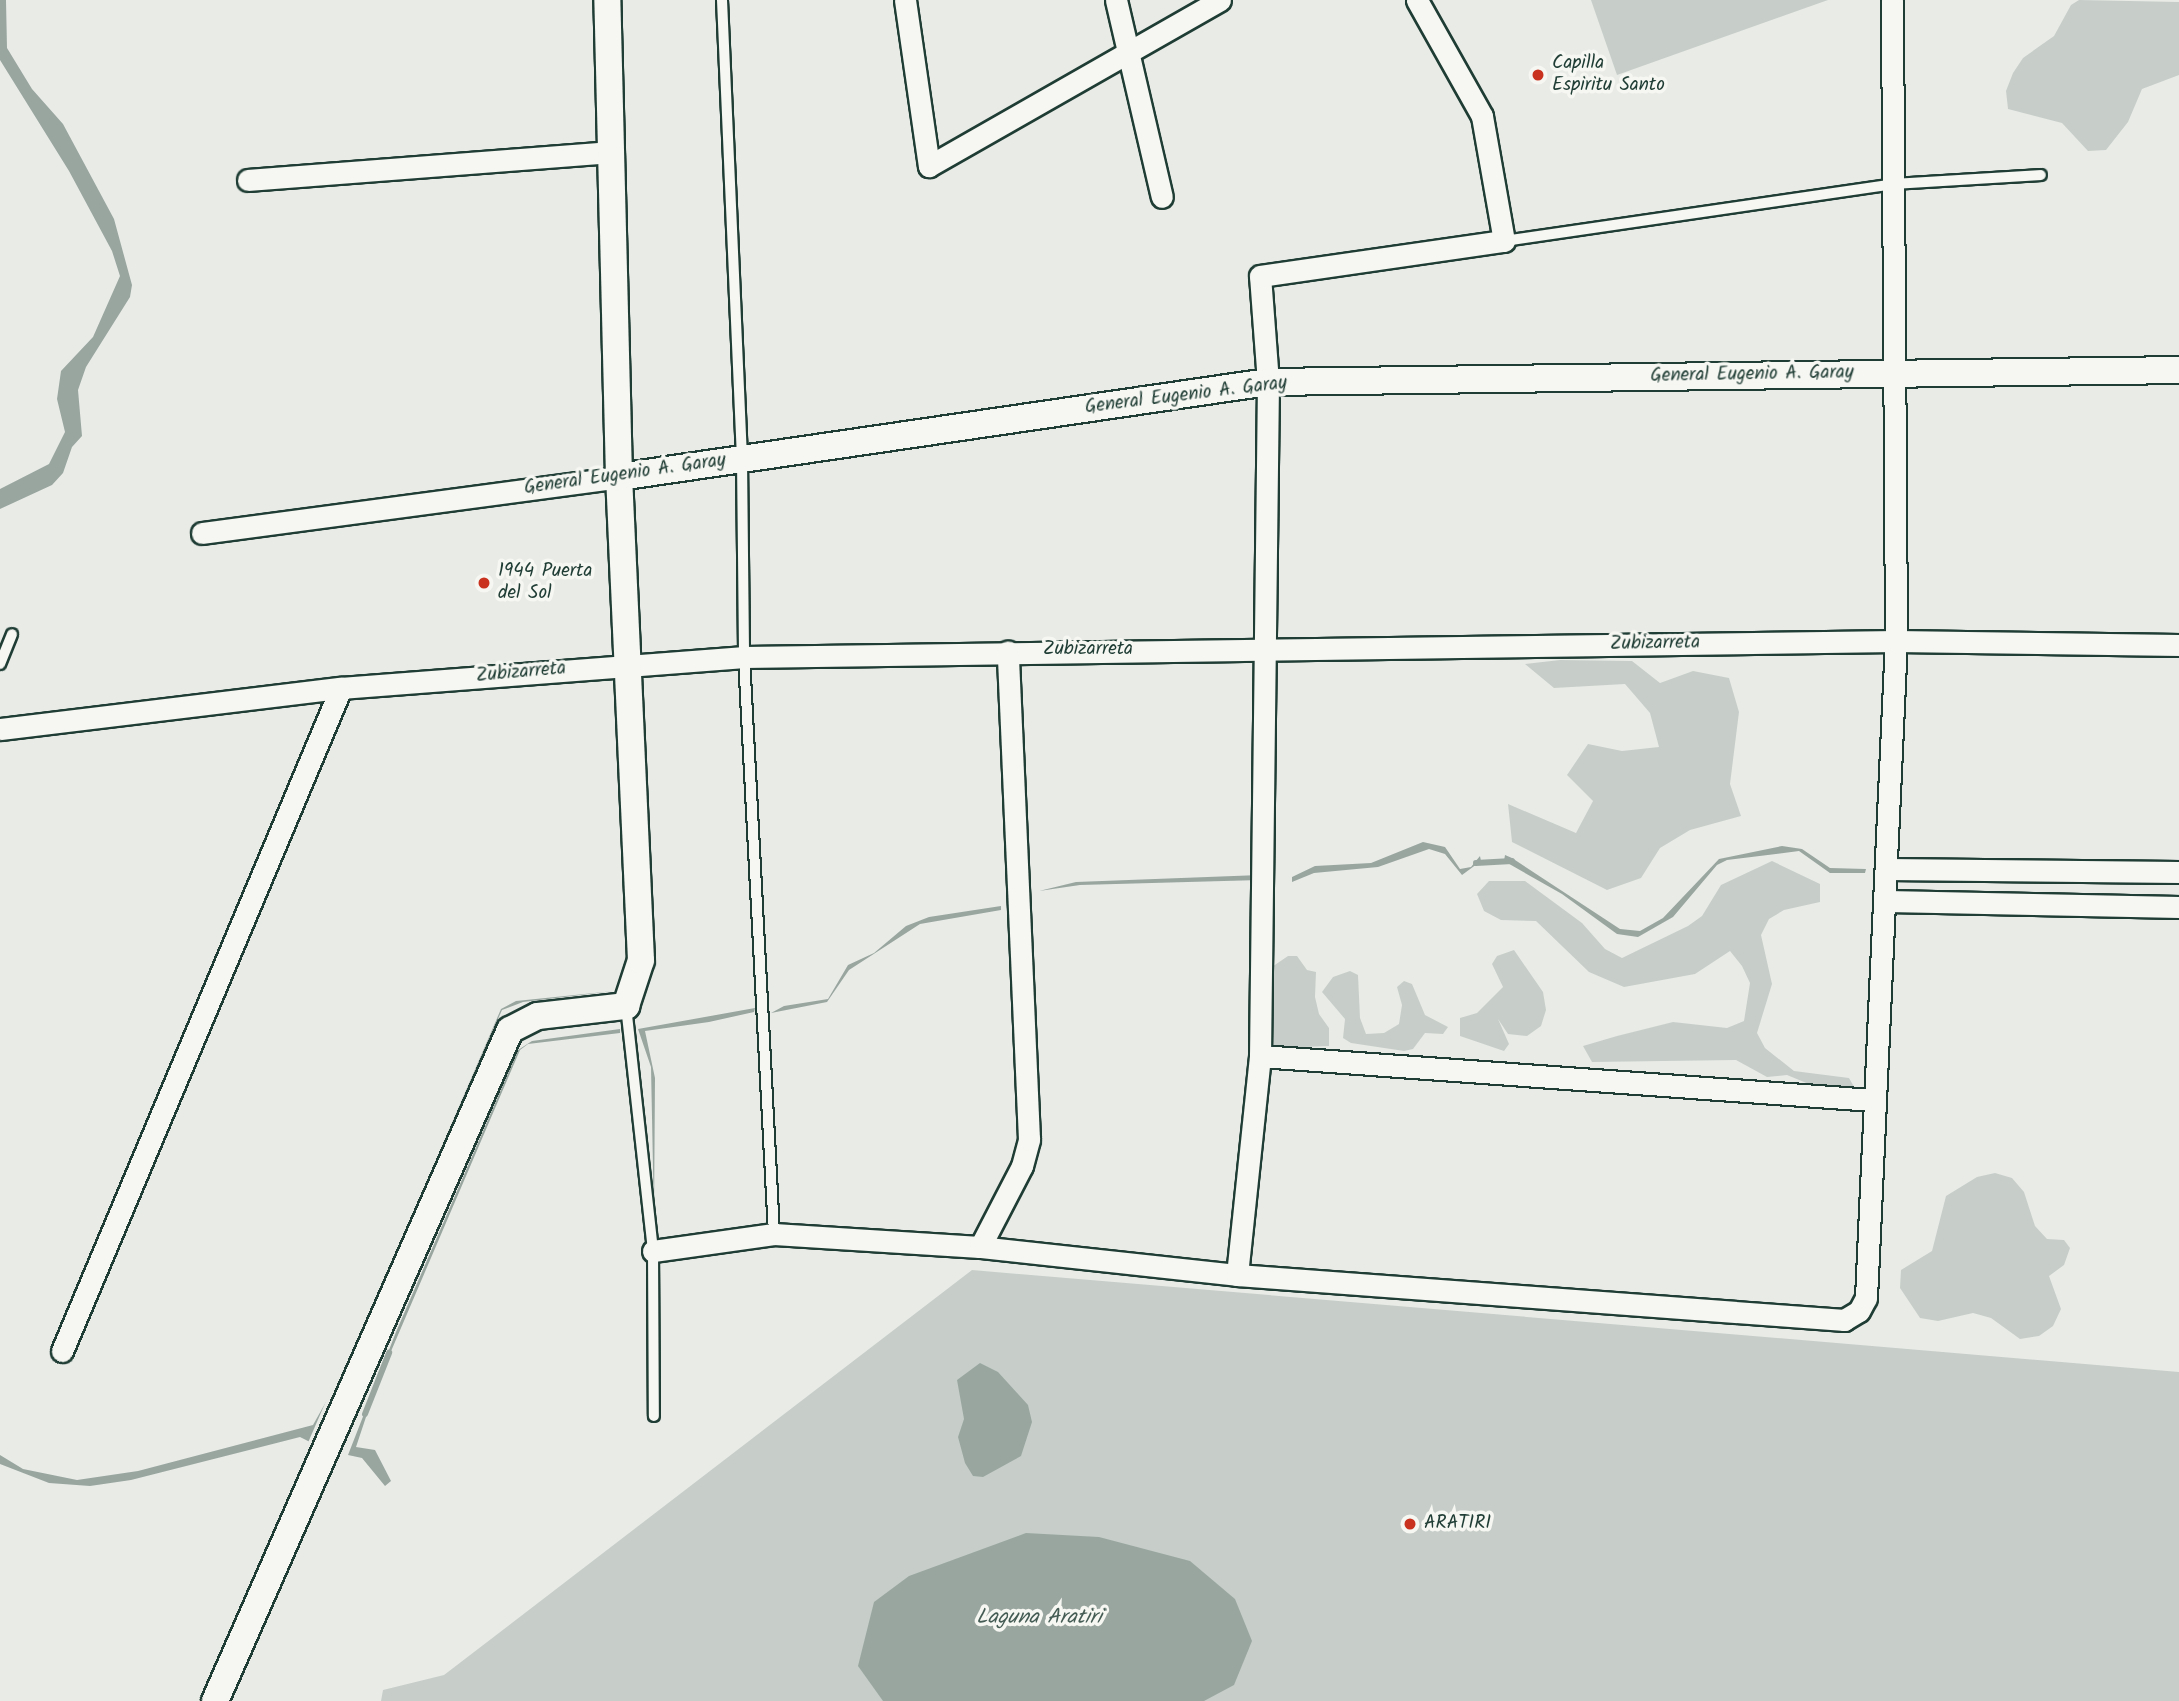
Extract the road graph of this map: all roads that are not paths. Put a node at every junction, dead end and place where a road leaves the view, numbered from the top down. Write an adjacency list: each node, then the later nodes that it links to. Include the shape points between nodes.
1 (607, 0): 9 (street)
2 (722, 0): 18 (lane)
3 (905, 0): 8 (street, via 929,166)
4 (1116, 0): 8 (street)
5 (1220, 0): 8 (street)
6 (1418, 0): 14 (street, via 1482,116)
7 (1892, 0): 12 (street)
8 (1129, 52): 13 (street)
9 (611, 152): 11 (street); 19 (street)
10 (2041, 176): 12 (lane)
11 (248, 180)
12 (1894, 184): 14 (lane); 16 (street)
13 (1163, 197)
14 (1504, 241): 17 (street, via 1260,276)
15 (2179, 370): 16 (street, General Eugenio A. Garay)
16 (1896, 373): 17 (street, General Eugenio A. Garay); 22 (street)
17 (1268, 382): 18 (street, General Eugenio A. Garay); 24 (street)
18 (742, 459): 19 (street, General Eugenio A. Garay); 26 (lane)
19 (619, 477): 20 (street, General Eugenio A. Garay); 28 (street)
20 (202, 533)
21 (12, 634): 27 (lane)
22 (1896, 641): 23 (street, Zubizarreta); 24 (street, Zubizarreta); 31 (street)
23 (2179, 645)
24 (1264, 649): 25 (street, Zubizarreta); 36 (street)
25 (1009, 651): 26 (street, Zubizarreta); 39 (street, via 1029,1139 1022,1166)
26 (744, 657): 28 (street, Zubizarreta); 38 (lane)
27 (0, 664)
28 (630, 664): 29 (street, Zubizarreta); 35 (street, via 641,960)
29 (341, 688): 30 (street, Zubizarreta); 42 (street)
30 (0, 729)
31 (1887, 869): 32 (street); 33 (street)
32 (2179, 872)
33 (1887, 901): 34 (street); 37 (street)
34 (2179, 907)
35 (626, 1006): 40 (lane); 44 (street, via 538,1016 510,1030)
36 (1260, 1056): 37 (street); 41 (street)
37 (1873, 1100): 41 (street, via 1866,1298 1858,1311 1844,1320)
38 (774, 1234): 39 (street); 40 (street)
39 (980, 1247): 41 (street)
40 (653, 1251): 43 (lane)
41 (1237, 1275)
42 (62, 1351)
43 (654, 1416)
44 (215, 1701)

